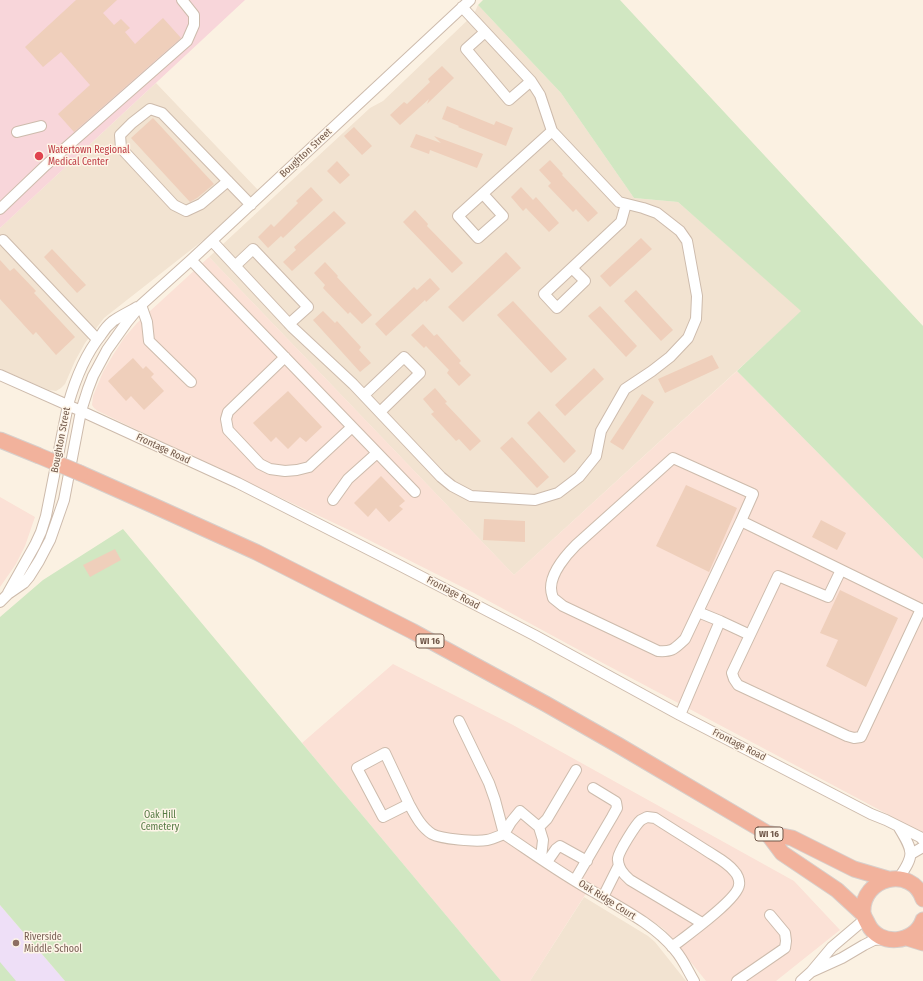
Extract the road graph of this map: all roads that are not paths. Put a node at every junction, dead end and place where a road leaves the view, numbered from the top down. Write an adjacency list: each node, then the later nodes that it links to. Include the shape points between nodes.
1 (182, 0): 13 (street, via 194,15 194,26 187,40)
2 (470, 0): 3 (street, Boughton Street)
3 (462, 7): 4 (street); 12 (street, Boughton Street)
4 (485, 32): 5 (street); 5 (street, via 466,49 509,100)
5 (531, 82): 7 (street, via 540,95)
6 (41, 126): 8 (street)
7 (552, 131): 10 (street); 11 (street, via 620,202)
8 (17, 132)
9 (228, 181): 9 (street, via 162,113 150,109 120,135 120,148 174,205 186,211 201,204); 12 (street)
10 (483, 194)
11 (626, 204): 18 (street, via 621,222); 28 (street, via 657,213 680,231 687,241 697,296 696,319 688,338 670,357 625,390 601,432 596,456 579,477 558,493 535,500 471,496 441,477)
12 (251, 205): 15 (street, Boughton Street)
13 (0, 209)
14 (3, 240): 21 (street)
15 (212, 241): 16 (street, Boughton Street); 17 (street)
16 (192, 260): 19 (street, Boughton Street); 22 (street)
17 (236, 266): 20 (street); 20 (street, via 253,249 308,306)
18 (572, 268)
19 (141, 305): 21 (street, Boughton Street, via 112,322); 24 (street, via 148,322 149,341); 27 (street, Boughton Street, via 116,336 100,363)
20 (289, 324): 25 (street)
21 (98, 339): 26 (street, Boughton Street, via 79,370)
22 (285, 357): 29 (street); 29 (street, via 228,412 226,419 228,430 260,464 270,469 285,471 309,467)
23 (0, 375): 26 (street, Frontage Road)
24 (191, 382)
25 (364, 396): 28 (street); 28 (street, via 404,357 420,373)
26 (68, 405): 27 (street, Frontage Road); 36 (street, Boughton Street, via 41,532)
27 (81, 411): 36 (street, Boughton Street, via 64,500 50,540 29,578); 42 (street, Frontage Road, via 238,483 534,635)
28 (380, 412)
29 (352, 427): 31 (street)
30 (0, 440): 49 (highway, WI 16, bridge, via 256,552 392,621 618,745)
31 (377, 453): 32 (street); 33 (street, via 348,479)
32 (415, 492)
33 (333, 500)
34 (741, 521): 35 (street); 39 (street); 39 (street, via 752,494 673,458 576,545 563,559 551,588 553,598 563,606 658,651 668,652 676,648 685,639)
35 (841, 570): 38 (street); 41 (street, via 828,597 778,576)
36 (8, 594): 37 (street, Boughton Street)
37 (0, 602)
38 (922, 610): 41 (street, via 861,737 847,736 738,685 732,673)
39 (698, 612): 40 (street)
40 (720, 621): 41 (street); 42 (street)
41 (750, 635)
42 (680, 715): 47 (street, Frontage Road)
43 (459, 721): 50 (street, via 489,784)
44 (576, 770): 48 (street, via 548,820)
45 (592, 788): 55 (street, via 616,802 617,808)
46 (409, 804): 46 (street, via 386,753 357,768 383,817); 50 (street, via 422,826 432,834 466,841 486,840)
47 (898, 826): 51 (street, Frontage Road); 53 (street, via 910,846)
48 (539, 827): 50 (street, via 520,811); 54 (street, via 543,840)
49 (767, 833): 57 (highway, WI 16, via 792,838 854,869); 62 (highway, WI 16, via 782,853 837,890)
50 (504, 834): 54 (street, Oak Ridge Court)
51 (923, 840)
52 (923, 847): 53 (street)
53 (911, 854): 57 (street, via 907,867)
54 (544, 860): 55 (street, via 560,846); 58 (street, Oak Ridge Court)
55 (587, 861): 58 (street)
56 (619, 866): 60 (street); 64 (street, via 630,880); 64 (street, via 618,857 623,847 641,820 647,817 655,818 721,860 735,872 739,886 724,905)
57 (893, 879): 59 (highway, via 908,881); 62 (highway, via 879,883 871,889 866,898)
58 (575, 880): 60 (street, Oak Ridge Court)
59 (923, 896)
60 (603, 897): 68 (street, Oak Ridge Court, via 648,926)
61 (770, 915): 71 (street, via 785,933 784,948)
62 (864, 916): 66 (highway, via 869,928); 69 (street)
63 (923, 920): 65 (highway, via 916,932)
64 (702, 923): 68 (street)
65 (907, 938): 66 (highway); 67 (highway)
66 (886, 939): 69 (street, via 864,944 842,958)
67 (923, 943)
68 (672, 947): 70 (street, Oak Ridge Court)
69 (811, 972): 72 (street)
70 (694, 981)
71 (736, 981)
72 (801, 981)

